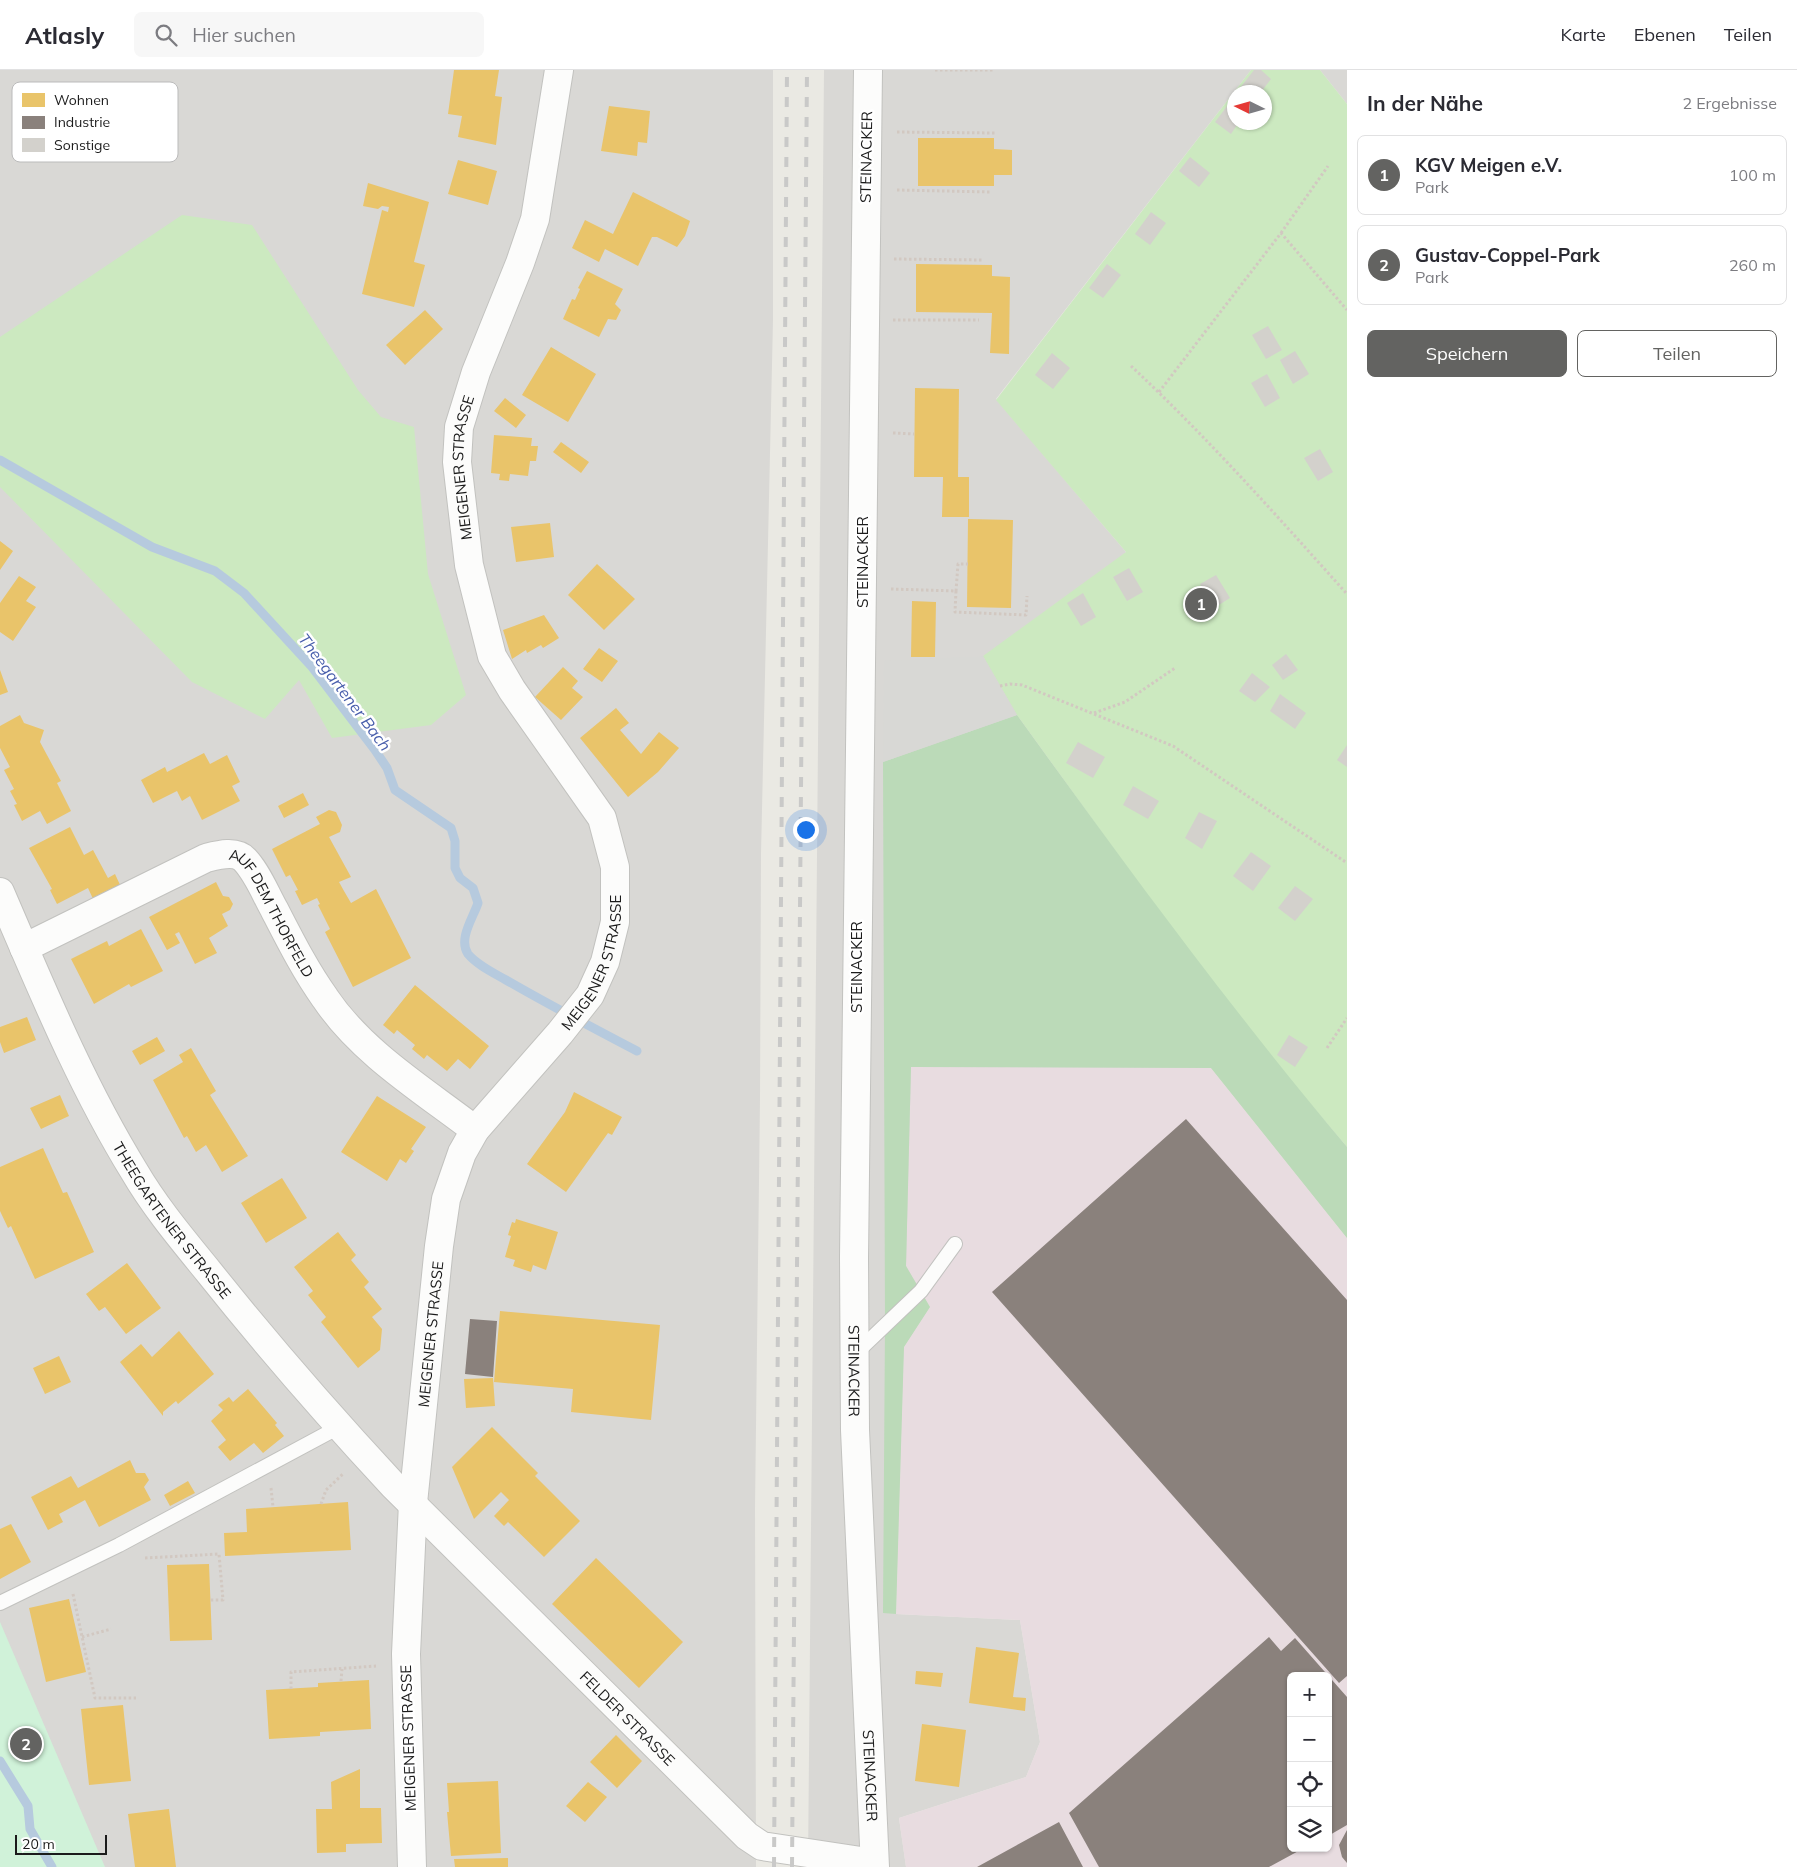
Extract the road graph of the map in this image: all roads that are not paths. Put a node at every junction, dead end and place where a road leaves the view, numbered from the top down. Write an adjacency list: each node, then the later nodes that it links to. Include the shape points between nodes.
1 (560, 70): 5 (street, MEIGENER STRASSE, via 535,219 476,372 459,427 458,462 469,565 492,656 512,690 602,818 615,867 615,922 605,962 590,995)
2 (868, 70): 7 (street, STEINACKER)
3 (0, 892): 4 (street, THEEGARTENER STRASSE)
4 (24, 948): 5 (street, AUF DEM THORFELD, via 206,858 227,854 244,858 256,874 298,955 344,1024 400,1074); 8 (street, THEEGARTENER STRASSE, via 91,1096 134,1172 226,1294)
5 (475, 1130): 9 (street, MEIGENER STRASSE, via 452,1179 442,1220)
6 (955, 1244): 7 (lane, via 921,1291)
7 (854, 1354): 11 (street, STEINACKER)
8 (339, 1427): 9 (street, THEEGARTENER STRASSE); 10 (lane, via 119,1545)
9 (413, 1503): 11 (street, FELDER STRASSE, via 747,1836 762,1846); 12 (street, MEIGENER STRASSE, via 406,1654)
10 (0, 1603)
11 (875, 1865)
12 (412, 1867)

